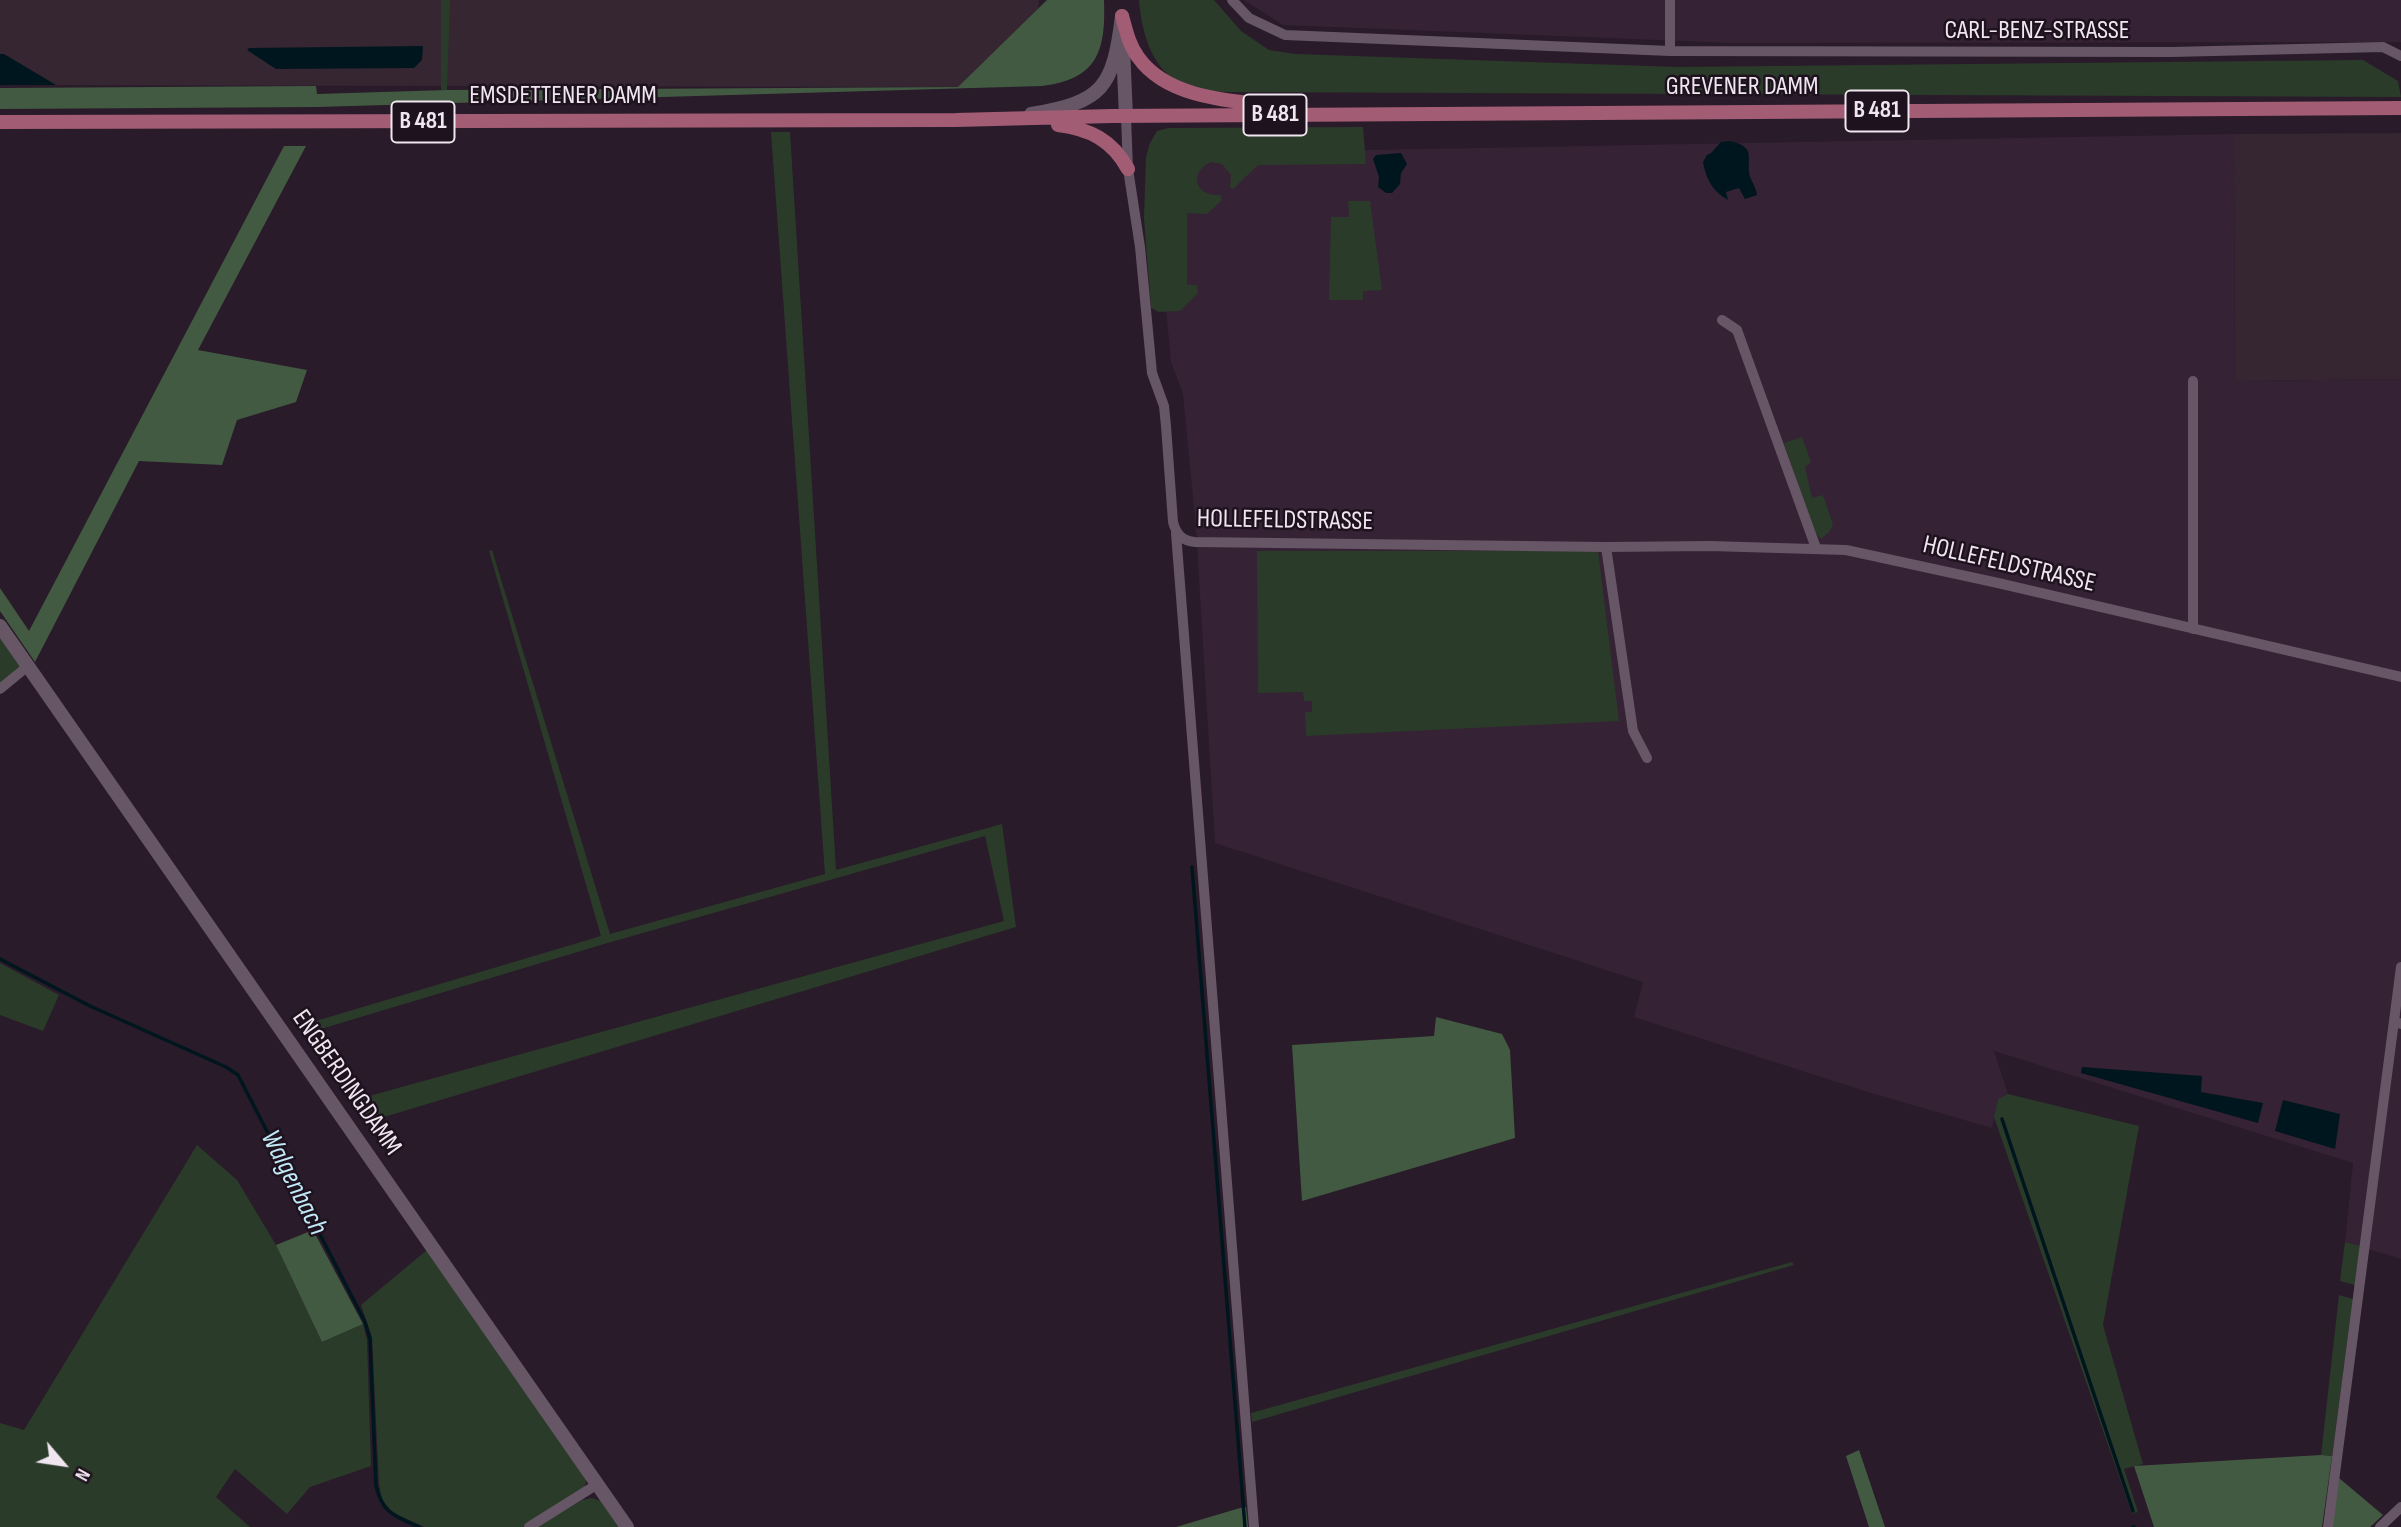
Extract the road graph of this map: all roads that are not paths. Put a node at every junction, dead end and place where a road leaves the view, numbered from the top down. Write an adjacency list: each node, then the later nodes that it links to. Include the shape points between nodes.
1 (1121, 0): 4 (street)
2 (1231, 0): 5 (street, CARL-BENZ-STRASSE, via 1249,18 1285,35)
3 (1670, 0): 5 (street)
4 (1122, 16): 8 (main road, via 1137,56 1158,76 1184,90); 9 (street); 10 (street, via 1114,66 1101,89 1071,106)
5 (1670, 51): 6 (street, CARL-BENZ-STRASSE, via 2171,52 2383,47)
6 (2401, 56)
7 (2401, 108): 8 (main road, GREVENER DAMM / B 481)
8 (1352, 114): 9 (main road, GREVENER DAMM / B 481)
9 (1126, 117): 10 (main road, EMSDETTENER DAMM / B 481); 12 (street, HOLLEFELDSTRASSE)
10 (1005, 118): 11 (main road, EMSDETTENER DAMM / B 481); 12 (main road, via 1085,129 1117,151)
11 (0, 122)
12 (1128, 169): 15 (street, HOLLEFELDSTRASSE, via 1152,373 1164,406)
13 (1721, 320): 17 (street, via 1737,330)
14 (2193, 381): 19 (street)
15 (1176, 533): 16 (street, HOLLEFELDSTRASSE, via 1195,542); 30 (street)
16 (1606, 547): 17 (street, HOLLEFELDSTRASSE); 23 (street, via 1633,731)
17 (1815, 548): 19 (street, HOLLEFELDSTRASSE, via 1846,550)
18 (0, 626): 20 (street, ENGBERDINGDAMM)
19 (2193, 629): 21 (street, HOLLEFELDSTRASSE)
20 (28, 666): 22 (street); 26 (street, ENGBERDINGDAMM)
21 (2401, 677)
22 (0, 689)
23 (1647, 758)
24 (2401, 967): 25 (street)
25 (2397, 1022): 31 (street)
26 (596, 1485): 28 (street); 29 (street, ENGBERDINGDAMM)
27 (2401, 1507): 32 (street)
28 (529, 1527)
29 (627, 1527)
30 (1254, 1527)
31 (2328, 1527)
32 (2380, 1527)

